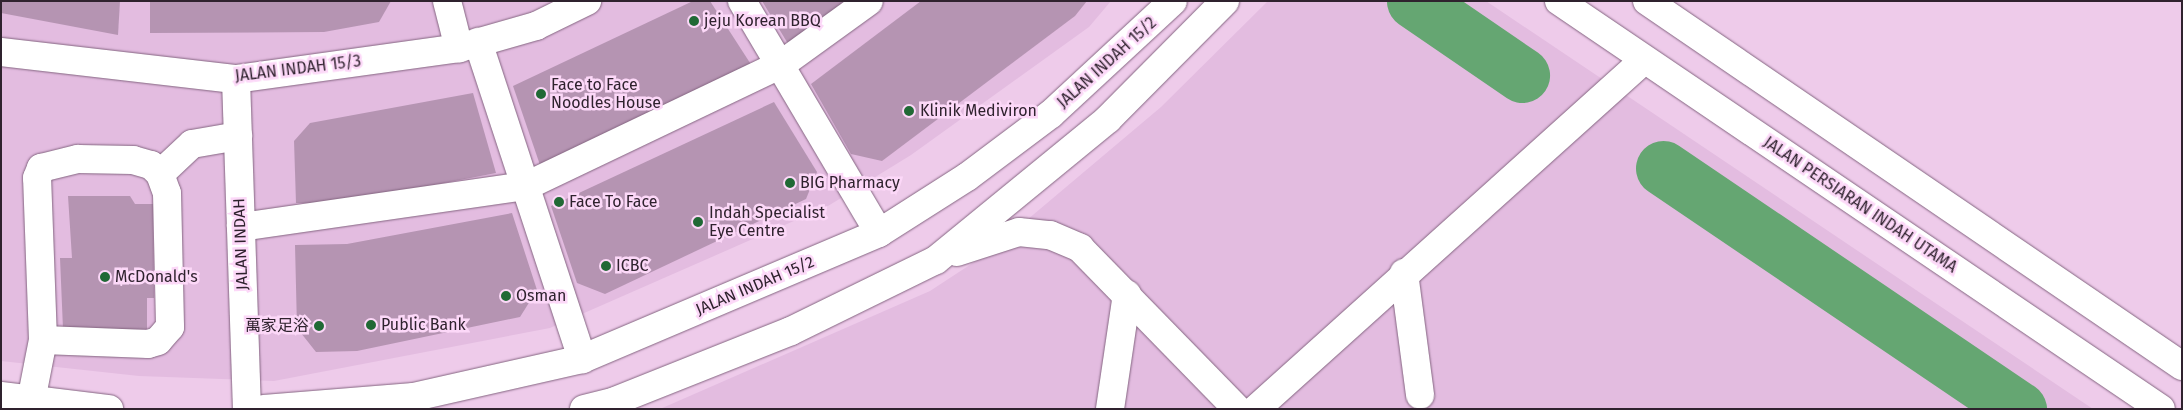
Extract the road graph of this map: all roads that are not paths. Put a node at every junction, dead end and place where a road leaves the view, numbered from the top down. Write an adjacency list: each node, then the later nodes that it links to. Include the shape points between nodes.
1 (447, 1): 9 (street)
2 (587, 1): 9 (street, JALAN INDAH 15/3, via 536,26)
3 (742, 1): 12 (street)
4 (869, 1): 12 (street)
5 (1173, 1): 18 (street, JALAN INDAH 15/2, via 1051,114 967,177)
6 (1225, 1): 19 (street, via 1108,119)
7 (1559, 1): 11 (street, JALAN PERSIARAN INDAH UTAMA)
8 (1647, 1): 24 (street)
9 (469, 45): 13 (street, JALAN INDAH 15/3); 16 (street)
10 (1, 52): 13 (street, JALAN INDAH 15/3)
11 (1644, 60): 20 (street); 35 (street, JALAN PERSIARAN INDAH UTAMA)
12 (782, 64): 16 (street); 18 (street)
13 (236, 79): 14 (street, JALAN INDAH)
14 (238, 136): 15 (street, via 192,144); 17 (street, JALAN INDAH)
15 (160, 174): 22 (street, via 168,193 170,327 164,335 148,344); 22 (street, via 152,166 133,160 78,159 41,168 37,178)
16 (526, 186): 17 (street); 23 (street)
17 (241, 227): 29 (street, JALAN INDAH)
18 (879, 233): 23 (street, JALAN INDAH 15/2)
19 (936, 260): 21 (street, via 1019,232 1050,236 1080,248); 31 (street, via 791,331 615,401)
20 (1404, 273): 25 (street); 34 (street)
21 (1127, 294): 32 (street); 33 (street)
22 (43, 340): 27 (street)
23 (582, 359): 30 (street, JALAN INDAH 15/2, via 414,397)
24 (2182, 366)
25 (1420, 395)
26 (1, 396): 27 (street)
27 (31, 401): 28 (street)
28 (109, 409)
29 (247, 409)
30 (264, 409)
31 (584, 409)
32 (1110, 409)
33 (1237, 409)
34 (1256, 409)
35 (2161, 409)

